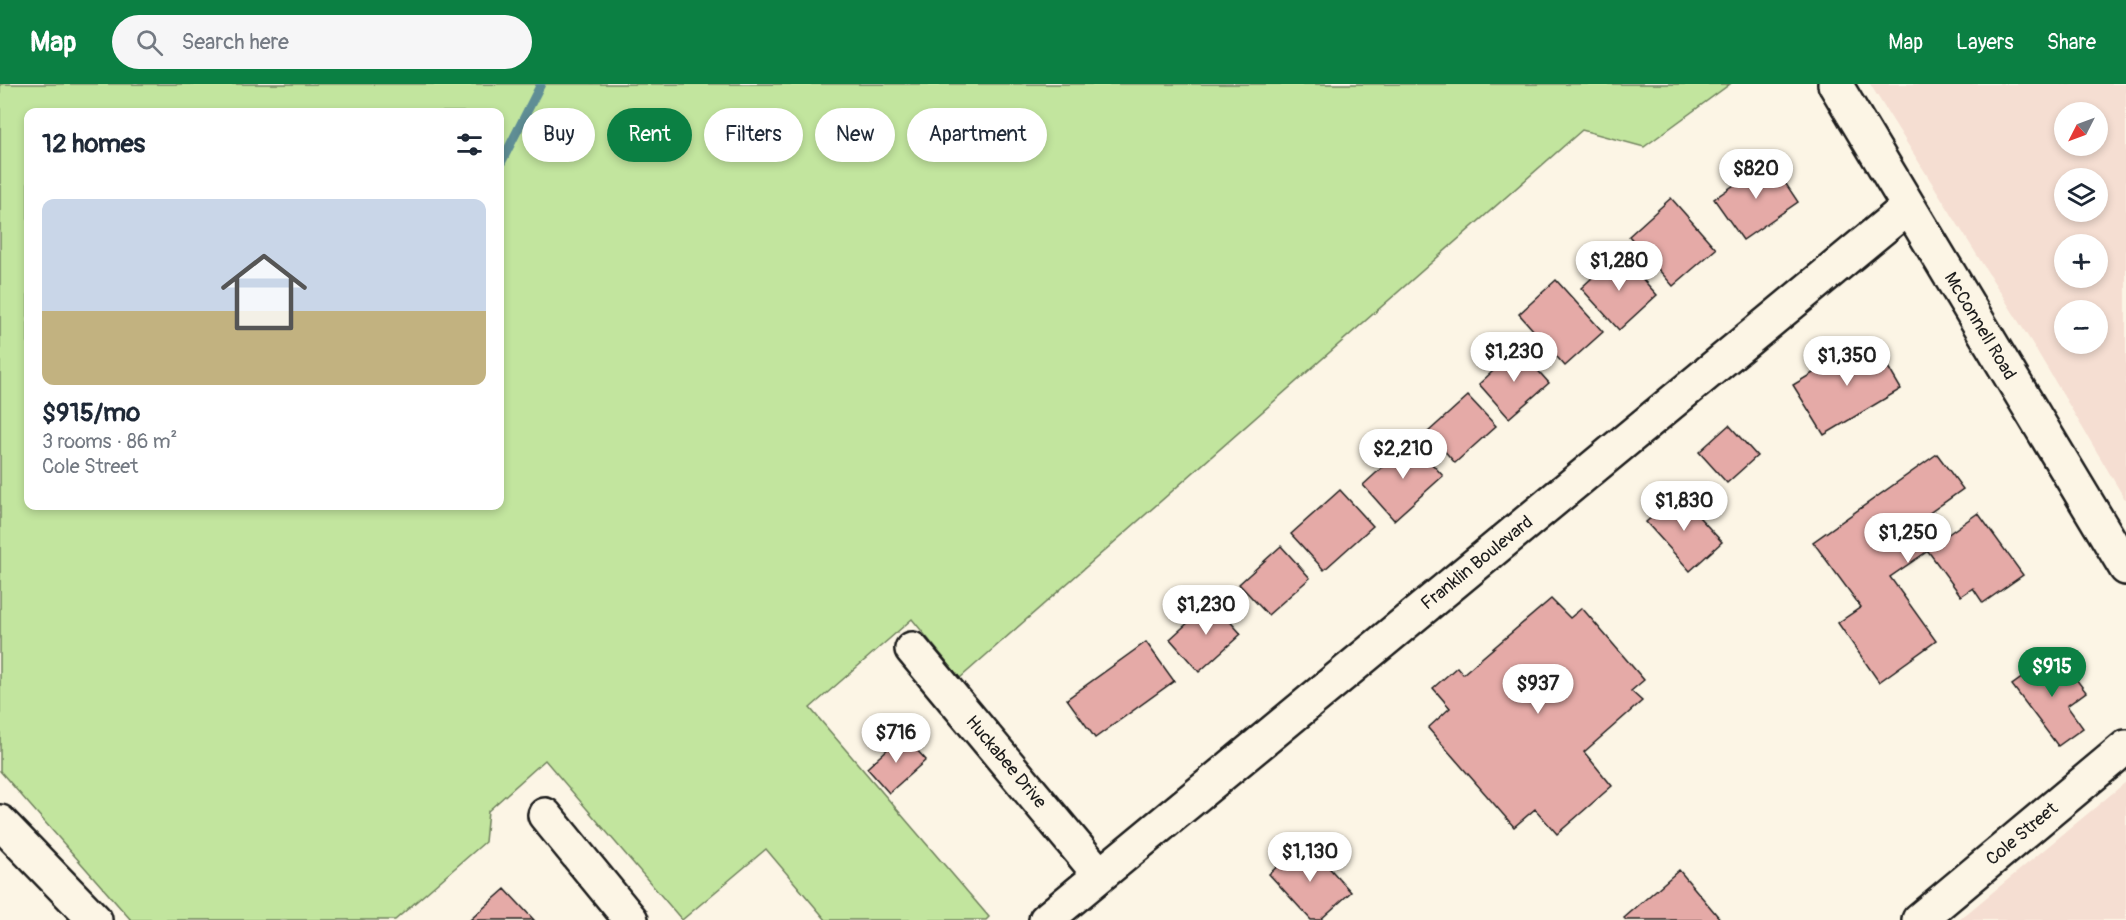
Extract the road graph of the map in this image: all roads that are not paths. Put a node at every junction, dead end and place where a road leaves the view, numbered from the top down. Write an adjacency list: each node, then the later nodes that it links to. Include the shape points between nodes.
1 (1835, 84): 2 (street, McConnell Road)
2 (1908, 207): 3 (street, McConnell Road); 8 (street, Franklin Boulevard)
3 (2126, 568)
4 (912, 649): 8 (street, Huckabee Drive)
5 (2126, 747): 12 (street, Cole Street)
6 (545, 815): 10 (street)
7 (0, 822): 9 (street)
8 (1100, 875): 11 (street, Franklin Boulevard)
9 (95, 920)
10 (632, 920)
11 (1047, 920)
12 (1919, 920)

